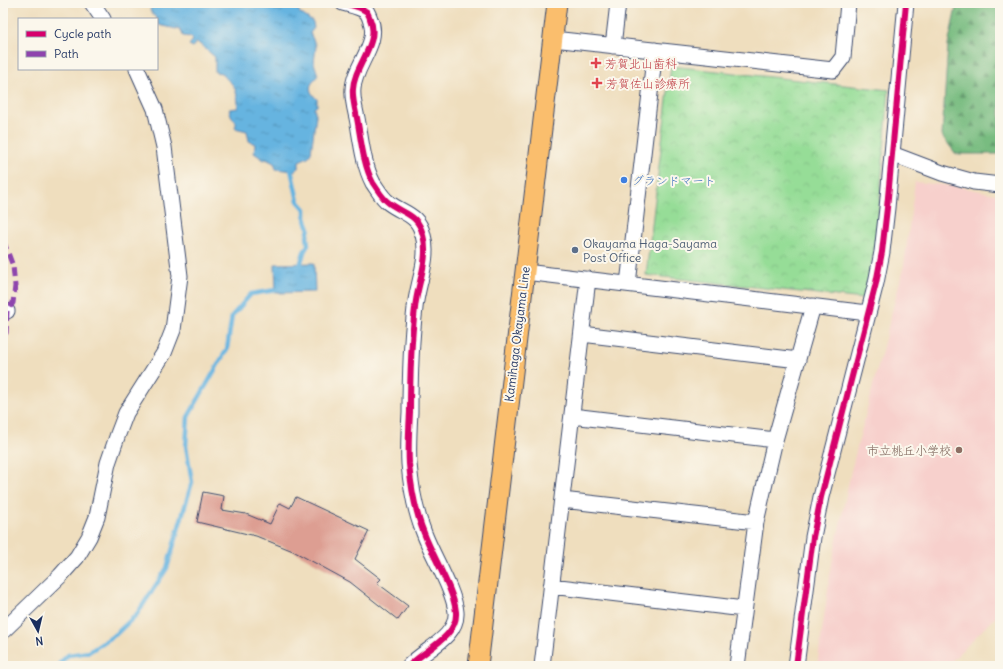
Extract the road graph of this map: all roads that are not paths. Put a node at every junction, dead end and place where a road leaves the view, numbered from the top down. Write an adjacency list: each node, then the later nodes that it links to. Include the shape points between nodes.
1 (92, 3): 7 (street)
2 (343, 3): 28 (street, via 367,12 373,25 368,50 361,62 353,88 366,162 372,180 389,203 420,224 426,250 415,306 410,369 409,463 416,510 450,590 456,612 453,628 447,635)
3 (557, 3): 8 (main road, Kamihaga Okayama Line)
4 (618, 3): 9 (street)
5 (848, 3): 10 (street, via 843,57 833,70)
6 (906, 3): 12 (street)
7 (103, 18)
8 (552, 39): 9 (street); 14 (main road, Kamihaga Okayama Line)
9 (613, 46): 10 (street)
10 (656, 50): 16 (street)
11 (138, 70): 27 (street, via 155,109 164,147 180,276 173,330 164,353 126,414 108,463 97,516 89,537 77,557 60,576)
12 (892, 154): 13 (street, via 942,173 974,182); 18 (street, via 882,252)
13 (1000, 185)
14 (525, 272): 15 (street); 29 (main road, Kamihaga Okayama Line)
15 (588, 279): 16 (street); 19 (street)
16 (628, 284): 17 (street)
17 (813, 306): 18 (street); 20 (street)
18 (868, 313): 32 (street, via 821,497 813,537)
19 (582, 334): 20 (street); 21 (street)
20 (798, 360): 22 (street)
21 (572, 416): 22 (street); 23 (street)
22 (775, 440): 24 (street)
23 (562, 500): 24 (street); 25 (street)
24 (756, 522): 26 (street)
25 (551, 586): 26 (street); 30 (street)
26 (744, 610): 31 (street)
27 (3, 631)
28 (409, 666)
29 (478, 666)
30 (542, 666)
31 (737, 666)
32 (796, 666)

